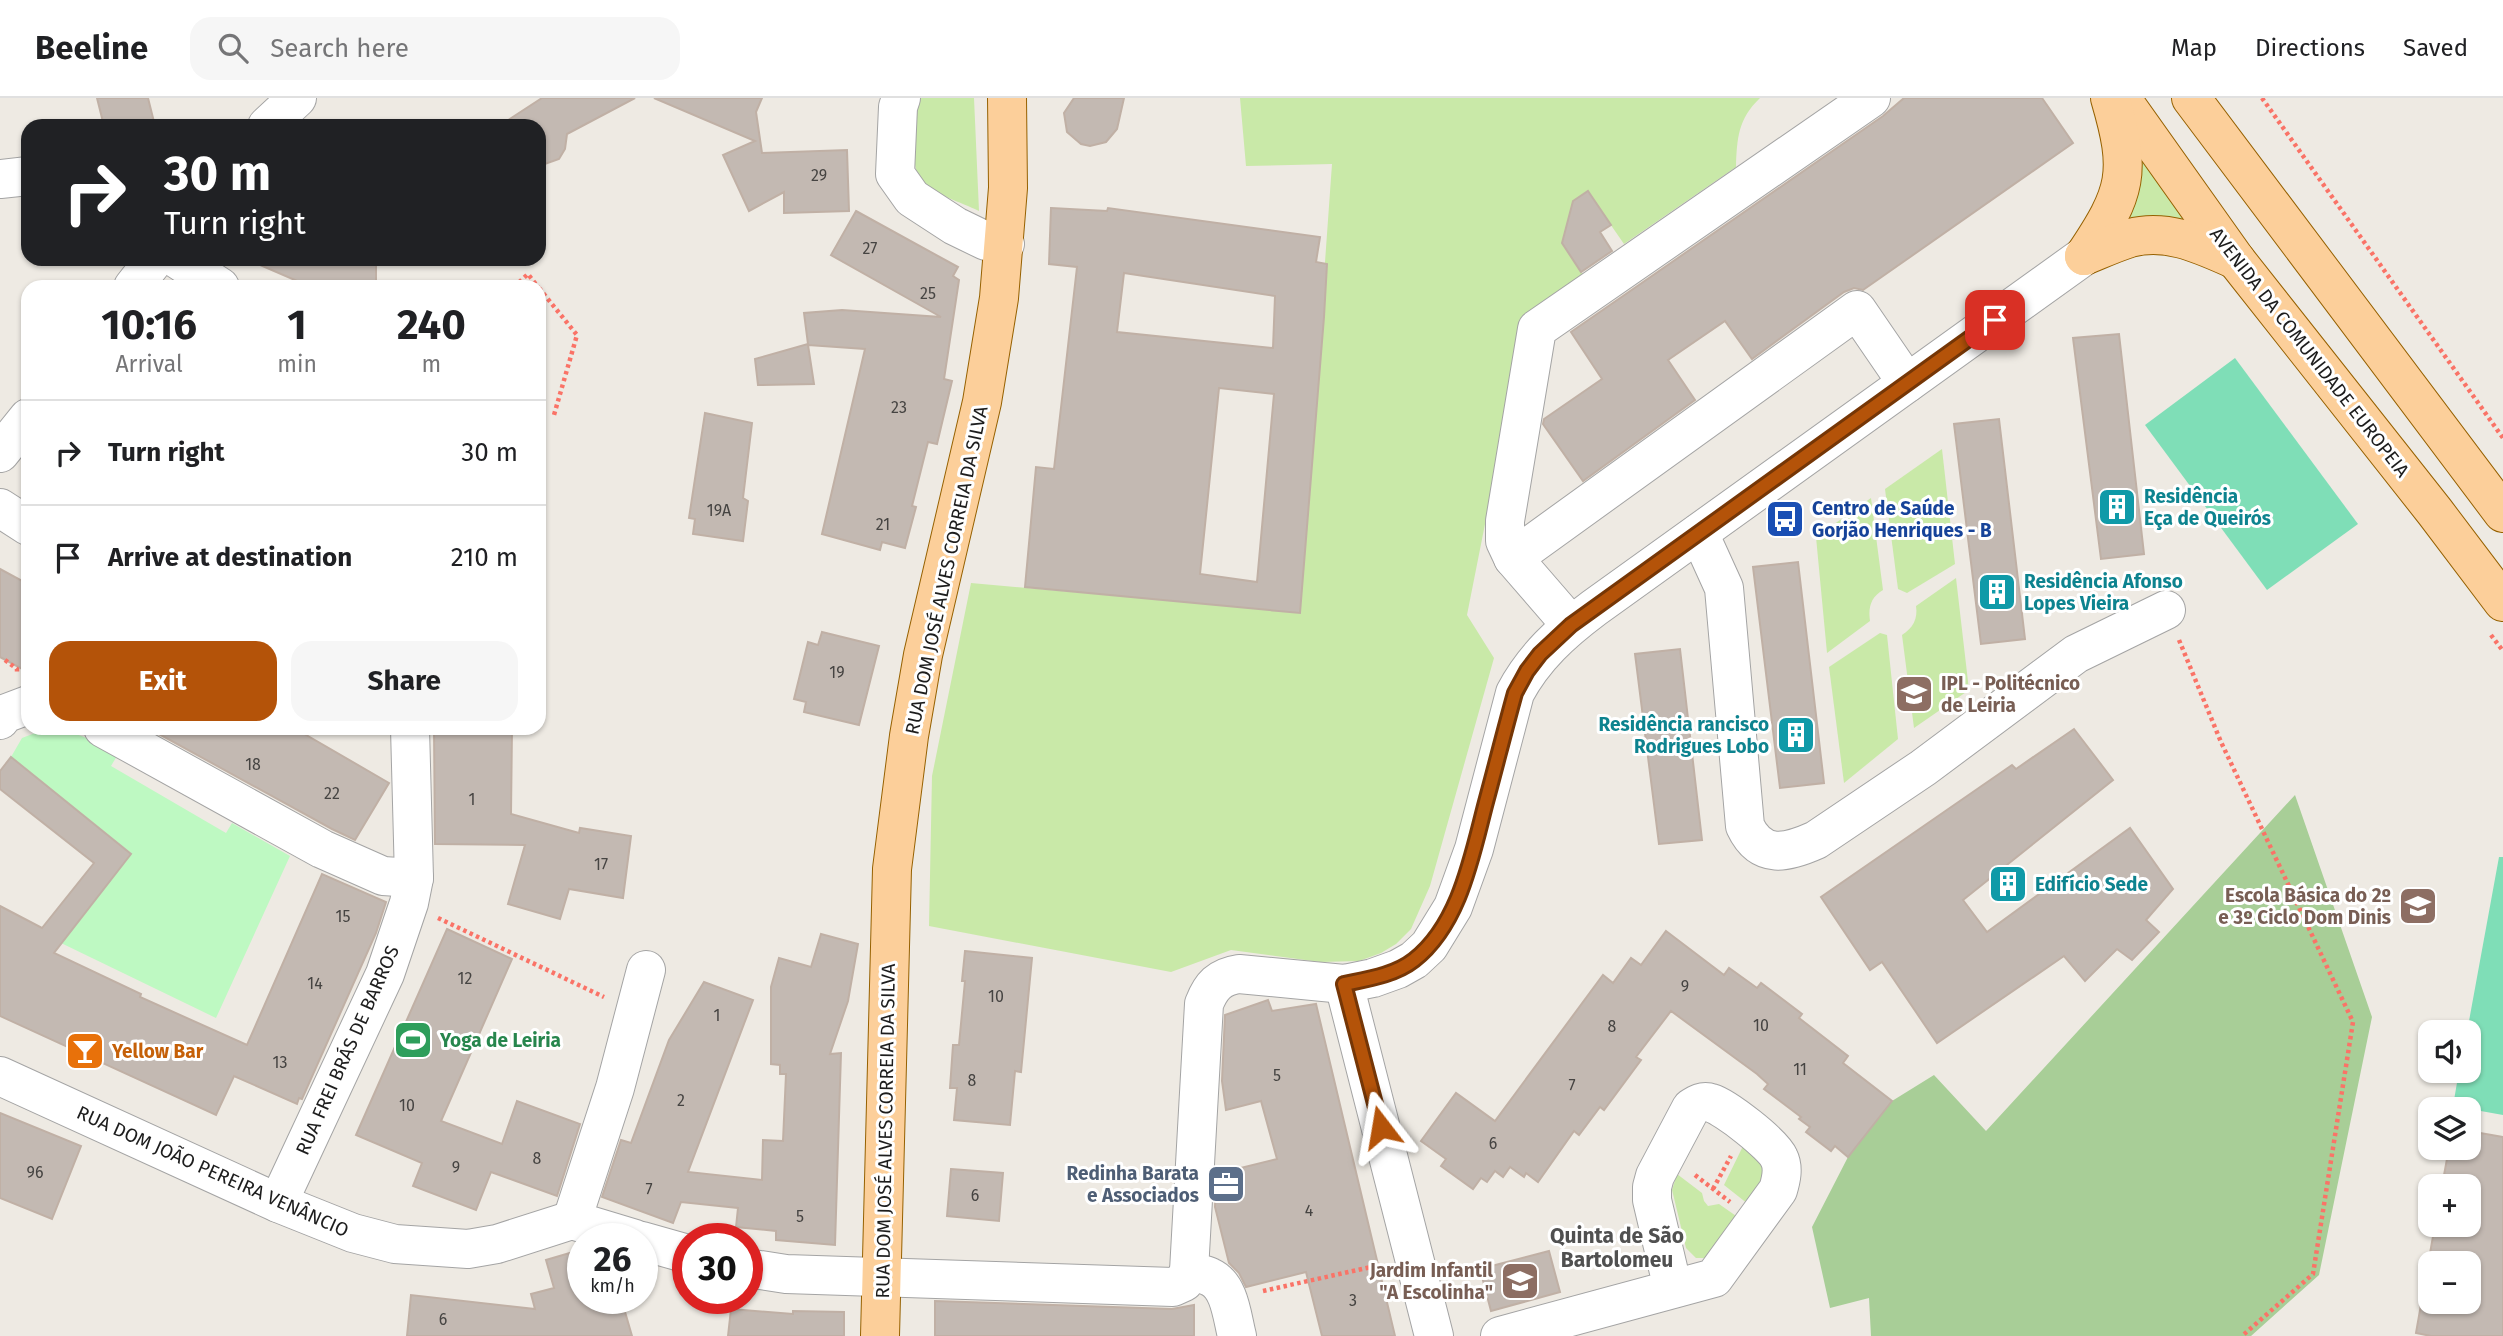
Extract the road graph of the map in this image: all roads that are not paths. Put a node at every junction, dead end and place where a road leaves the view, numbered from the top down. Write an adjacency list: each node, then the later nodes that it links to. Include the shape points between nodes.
1 (297, 98): 8 (street)
2 (901, 98): 11 (street, via 895,174 912,198 955,226 986,241)
3 (1007, 98): 11 (main road, RUA DOM JOSÉ ALVES CORREIA DA SILVA)
4 (1871, 98): 25 (street, via 1537,329 1505,520 1505,541)
5 (2110, 98): 12 (main road, via 2122,148 2123,177 2110,217)
6 (2122, 98): 13 (main road, AVENIDA DA COMUNIDADE EUROPEIA)
7 (2191, 98): 22 (main road)
8 (274, 119)
9 (21, 177): 10 (street)
10 (0, 179)
11 (1005, 244): 42 (main road, RUA DOM JOSÉ ALVES CORREIA DA SILVA, via 982,402 923,655 897,822 889,913)
12 (2084, 256): 13 (main road, via 2131,238 2153,236 2185,239); 18 (street)
13 (2236, 260): 26 (main road, AVENIDA DA COMUNIDADE EUROPEIA)
14 (150, 266): 16 (street)
15 (188, 266): 17 (street)
16 (138, 280)
17 (209, 280)
18 (1907, 383): 24 (street); 25 (street, via 1857,310)
19 (21, 427): 20 (street)
20 (0, 453)
21 (0, 508): 23 (street)
22 (2503, 513)
23 (21, 522)
24 (1699, 533): 27 (street, via 1724,589 1745,826 1759,844 1777,852 1816,840 1923,768 2076,654); 28 (street)
25 (1514, 558): 28 (street)
26 (2503, 602)
27 (2166, 610)
28 (1571, 625): 35 (street, via 1540,654 1515,693 1474,849 1443,927 1429,946 1398,970)
29 (21, 688): 30 (street)
30 (0, 720)
31 (116, 735): 33 (street, via 322,849)
32 (410, 735): 33 (street, RUA FREI BRÁS DE BARROS)
33 (412, 891): 37 (street, RUA FREI BRÁS DE BARROS, via 385,974)
34 (646, 970): 38 (street, via 615,1088)
35 (1344, 984): 41 (street, via 1239,975 1221,979 1209,993 1204,1004); 46 (street)
36 (0, 1076): 37 (street, RUA DOM JOÃO PEREIRA VENÂNCIO)
37 (278, 1203): 38 (street, RUA DOM JOÃO PEREIRA VENÂNCIO, via 353,1233 430,1247 468,1249 497,1244)
38 (572, 1220): 39 (street)
39 (582, 1223)
40 (763, 1270): 42 (street)
41 (1189, 1271): 42 (street, via 1184,1282 1173,1287); 45 (street, via 1221,1285)
42 (882, 1278): 44 (main road, RUA DOM JOSÉ ALVES CORREIA DA SILVA)
43 (1673, 1289): 43 (street, via 1714,1278 1778,1190 1782,1176 1781,1159 1768,1142 1713,1103 1690,1108 1655,1176 1652,1200); 47 (street)
44 (880, 1336)
45 (1237, 1336)
46 (1434, 1336)
47 (1500, 1336)

